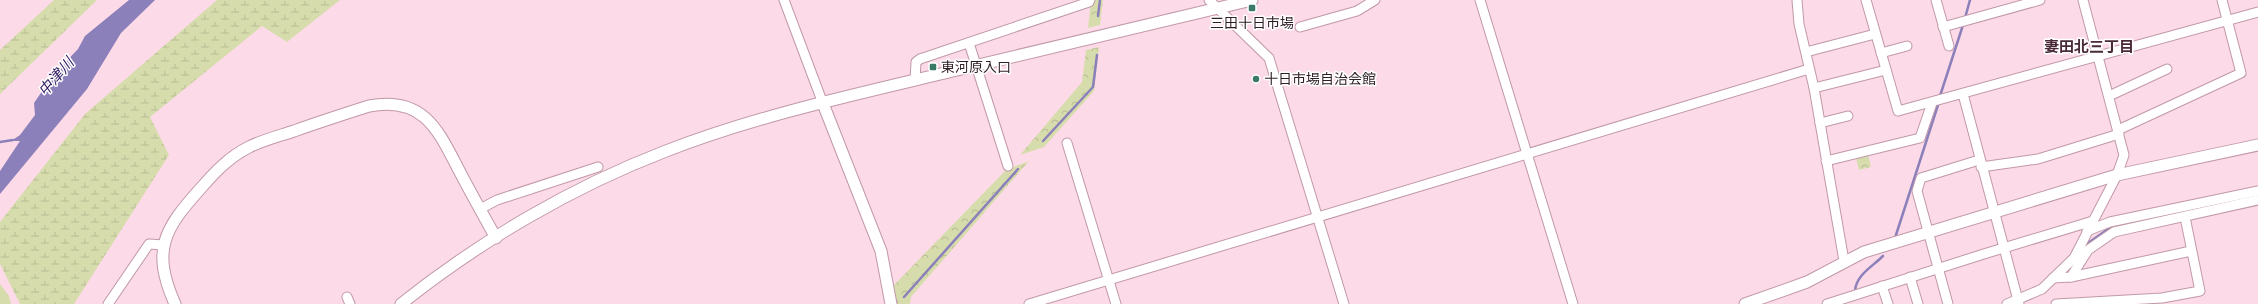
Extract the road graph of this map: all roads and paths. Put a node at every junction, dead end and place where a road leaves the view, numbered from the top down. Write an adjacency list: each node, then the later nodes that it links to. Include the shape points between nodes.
1 (784, 0): 33 (street)
2 (1209, 0): 13 (street)
3 (1252, 0): 13 (street)
4 (1375, 0): 17 (street, via 1357,12)
5 (1480, 0): 40 (street)
6 (1797, 0): 22 (street)
7 (1866, 0): 18 (street)
8 (1936, 0): 16 (street)
9 (2040, 0): 16 (street)
10 (2083, 0): 24 (street)
11 (2222, 0): 15 (street)
12 (1084, 2): 19 (street)
13 (1217, 8): 25 (street); 50 (street, via 1269,58)
14 (2258, 12): 15 (street)
15 (2228, 21): 24 (street); 37 (street, via 2241,73)
16 (1943, 27): 21 (street)
17 (1300, 28)
18 (1875, 34): 22 (street); 23 (street)
19 (969, 43): 25 (street); 29 (street, via 916,62)
20 (1907, 46): 23 (street)
21 (1949, 46)
22 (1806, 52): 27 (street)
23 (1881, 53): 28 (street)
24 (2099, 57): 31 (street); 32 (street)
25 (976, 66): 29 (street); 43 (street)
26 (2167, 68): 32 (street)
27 (1809, 69): 30 (street); 40 (street)
28 (1886, 70): 30 (street); 34 (street, via 1898,111)
29 (915, 80): 33 (street)
30 (1814, 88): 36 (street)
31 (1962, 94): 34 (street); 42 (street)
32 (2109, 96): 37 (street)
33 (822, 102): 55 (street, via 731,128 653,156 592,184 531,216); 70 (street, via 881,250)
34 (1932, 103): 41 (street, via 1920,138 1861,149)
35 (1848, 116): 36 (street)
36 (1820, 124): 41 (street)
37 (2118, 132): 42 (street, via 2038,158); 45 (street, via 2124,155)
38 (1067, 144): 64 (street)
39 (2258, 145): 45 (street)
40 (1526, 152): 50 (street); 74 (street)
41 (1826, 161): 59 (street)
42 (1980, 164): 49 (street); 54 (street, via 1921,178 1917,191)
43 (1008, 166)
44 (598, 167): 48 (street, via 497,200)
45 (2117, 175): 49 (street); 52 (street)
46 (2258, 191): 53 (street, via 2110,222)
47 (2258, 200): 51 (street, via 2194,212)
48 (480, 209): 55 (street); 56 (street, via 436,126 413,110 381,104 261,142 240,152 220,167 182,210 168,229)
49 (1994, 213): 54 (street); 57 (street)
50 (1318, 217): 64 (street); 73 (street)
51 (2185, 217): 58 (street); 62 (street, via 2114,232 2088,250)
52 (2093, 221): 53 (street); 57 (street)
53 (2087, 231): 63 (street, via 2074,258)
54 (1928, 233): 59 (street, via 1864,252); 60 (street)
55 (496, 238): 69 (street)
56 (164, 245): 67 (street, via 149,244); 68 (street, via 164,268)
57 (2004, 249): 60 (street); 66 (street)
58 (2191, 251): 62 (street); 81 (street, via 2200,291 2162,298)
59 (1844, 261): 75 (street, via 1800,285)
60 (1937, 268): 61 (street); 79 (street)
61 (1910, 277): 65 (street); 78 (street)
62 (2071, 277): 63 (street)
63 (2053, 278): 66 (street, via 2042,289)
64 (1109, 280): 71 (street); 72 (street)
65 (1882, 286): 76 (street); 77 (street)
66 (2019, 302): 80 (street)
67 (108, 304)
68 (176, 304)
69 (401, 304)
70 (891, 304)
71 (1028, 304)
72 (1116, 304)
73 (1344, 304)
74 (1573, 304)
75 (1745, 304)
76 (1826, 304)
77 (1888, 304)
78 (1918, 304)
79 (1948, 304)
80 (2007, 304)
81 (2056, 304)

